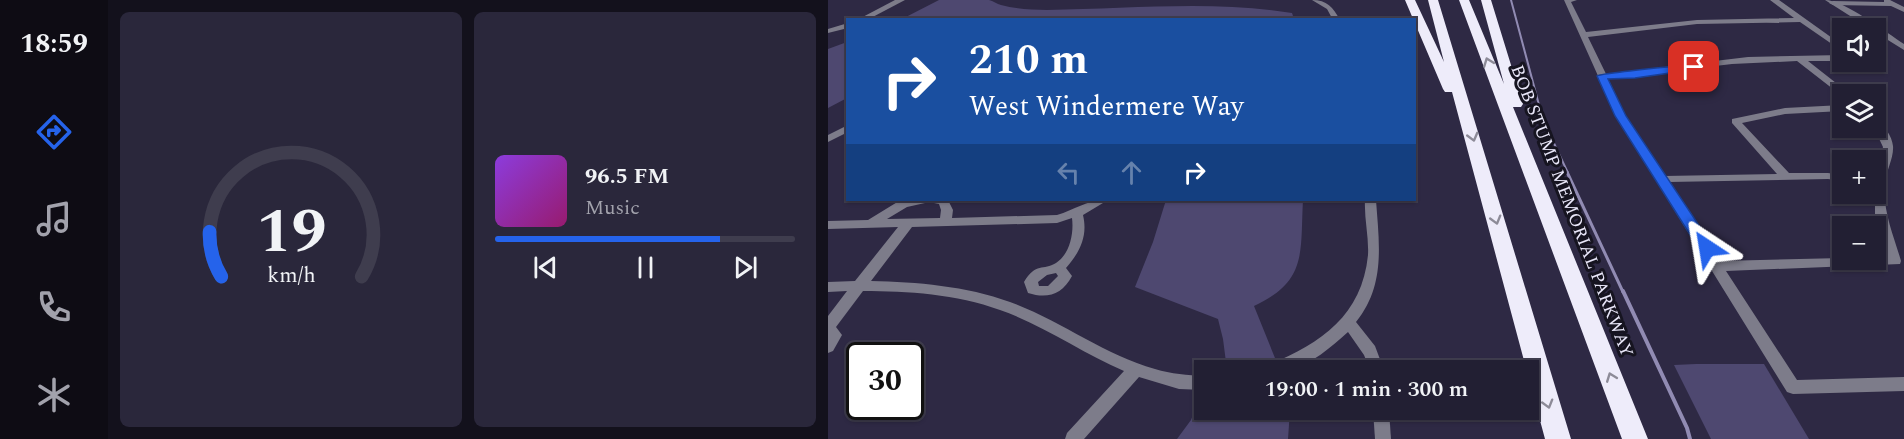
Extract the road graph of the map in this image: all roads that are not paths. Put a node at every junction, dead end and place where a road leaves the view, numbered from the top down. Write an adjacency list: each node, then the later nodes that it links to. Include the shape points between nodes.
1 (901, 0): 13 (street)
2 (1316, 0): 14 (street, via 1330,8)
3 (1410, 0): 30 (highway, via 1448,86)
4 (1433, 0): 30 (highway)
5 (1464, 0): 52 (highway, BOB STUMP MEMORIAL PARKWAY, one-way to 5)
6 (1486, 0): 52 (highway, via 1522,122 1567,236)
7 (1573, 0): 9 (street)
8 (1774, 0): 16 (street)
9 (1567, 1): 19 (street)
10 (1831, 1): 11 (street); 15 (street)
11 (1888, 1): 12 (street)
12 (1904, 10)
13 (864, 18)
14 (1336, 18)
15 (1857, 18)
16 (1802, 20): 19 (street, via 1697,22); 21 (street)
17 (846, 26): 18 (street)
18 (828, 31)
19 (1584, 34): 27 (street)
20 (1887, 37): 24 (street)
21 (1828, 38): 22 (street); 23 (street)
22 (1832, 38)
23 (1832, 41)
24 (1904, 48)
25 (1832, 58): 26 (street)
26 (1800, 59): 27 (street, via 1717,63); 28 (street)
27 (1602, 76): 37 (street, via 1621,116)
28 (1832, 84)
29 (1832, 109): 36 (street, via 1785,111 1735,121)
30 (1465, 110): 64 (highway, one-way to 64)
31 (846, 129): 33 (street)
32 (1885, 138): 34 (street)
33 (828, 139)
34 (1886, 153)
35 (1832, 177): 36 (street)
36 (1787, 178): 37 (street)
37 (1662, 179): 48 (street)
38 (916, 201): 46 (street, via 903,204)
39 (941, 201): 45 (street, via 947,210)
40 (1097, 201): 43 (street)
41 (1370, 201): 53 (street, via 1374,255 1370,282 1364,300)
42 (1880, 204): 48 (street, via 1894,261)
43 (1077, 213): 45 (street, via 1051,219); 49 (street, via 1082,228 1068,259)
44 (909, 222): 45 (street); 46 (street); 50 (street)
45 (945, 222)
46 (872, 223): 47 (street)
47 (828, 225)
48 (1718, 266): 60 (street, via 1793,387)
49 (1059, 268)
50 (861, 285): 51 (street); 54 (street); 58 (street, via 945,292 1005,306)
51 (828, 287)
52 (1578, 293): 65 (highway, BOB STUMP MEMORIAL PARKWAY, one-way to 52)
53 (1348, 323): 56 (street, via 1331,340); 57 (street, via 1363,339)
54 (828, 327): 55 (street, via 835,335)
55 (828, 347)
56 (1296, 360)
57 (1374, 360)
58 (1136, 369): 59 (street, via 1166,380); 62 (street)
59 (1194, 382)
60 (1904, 384)
61 (1382, 420): 63 (street)
62 (1073, 439)
63 (1383, 439)
64 (1558, 439)
65 (1635, 439)

